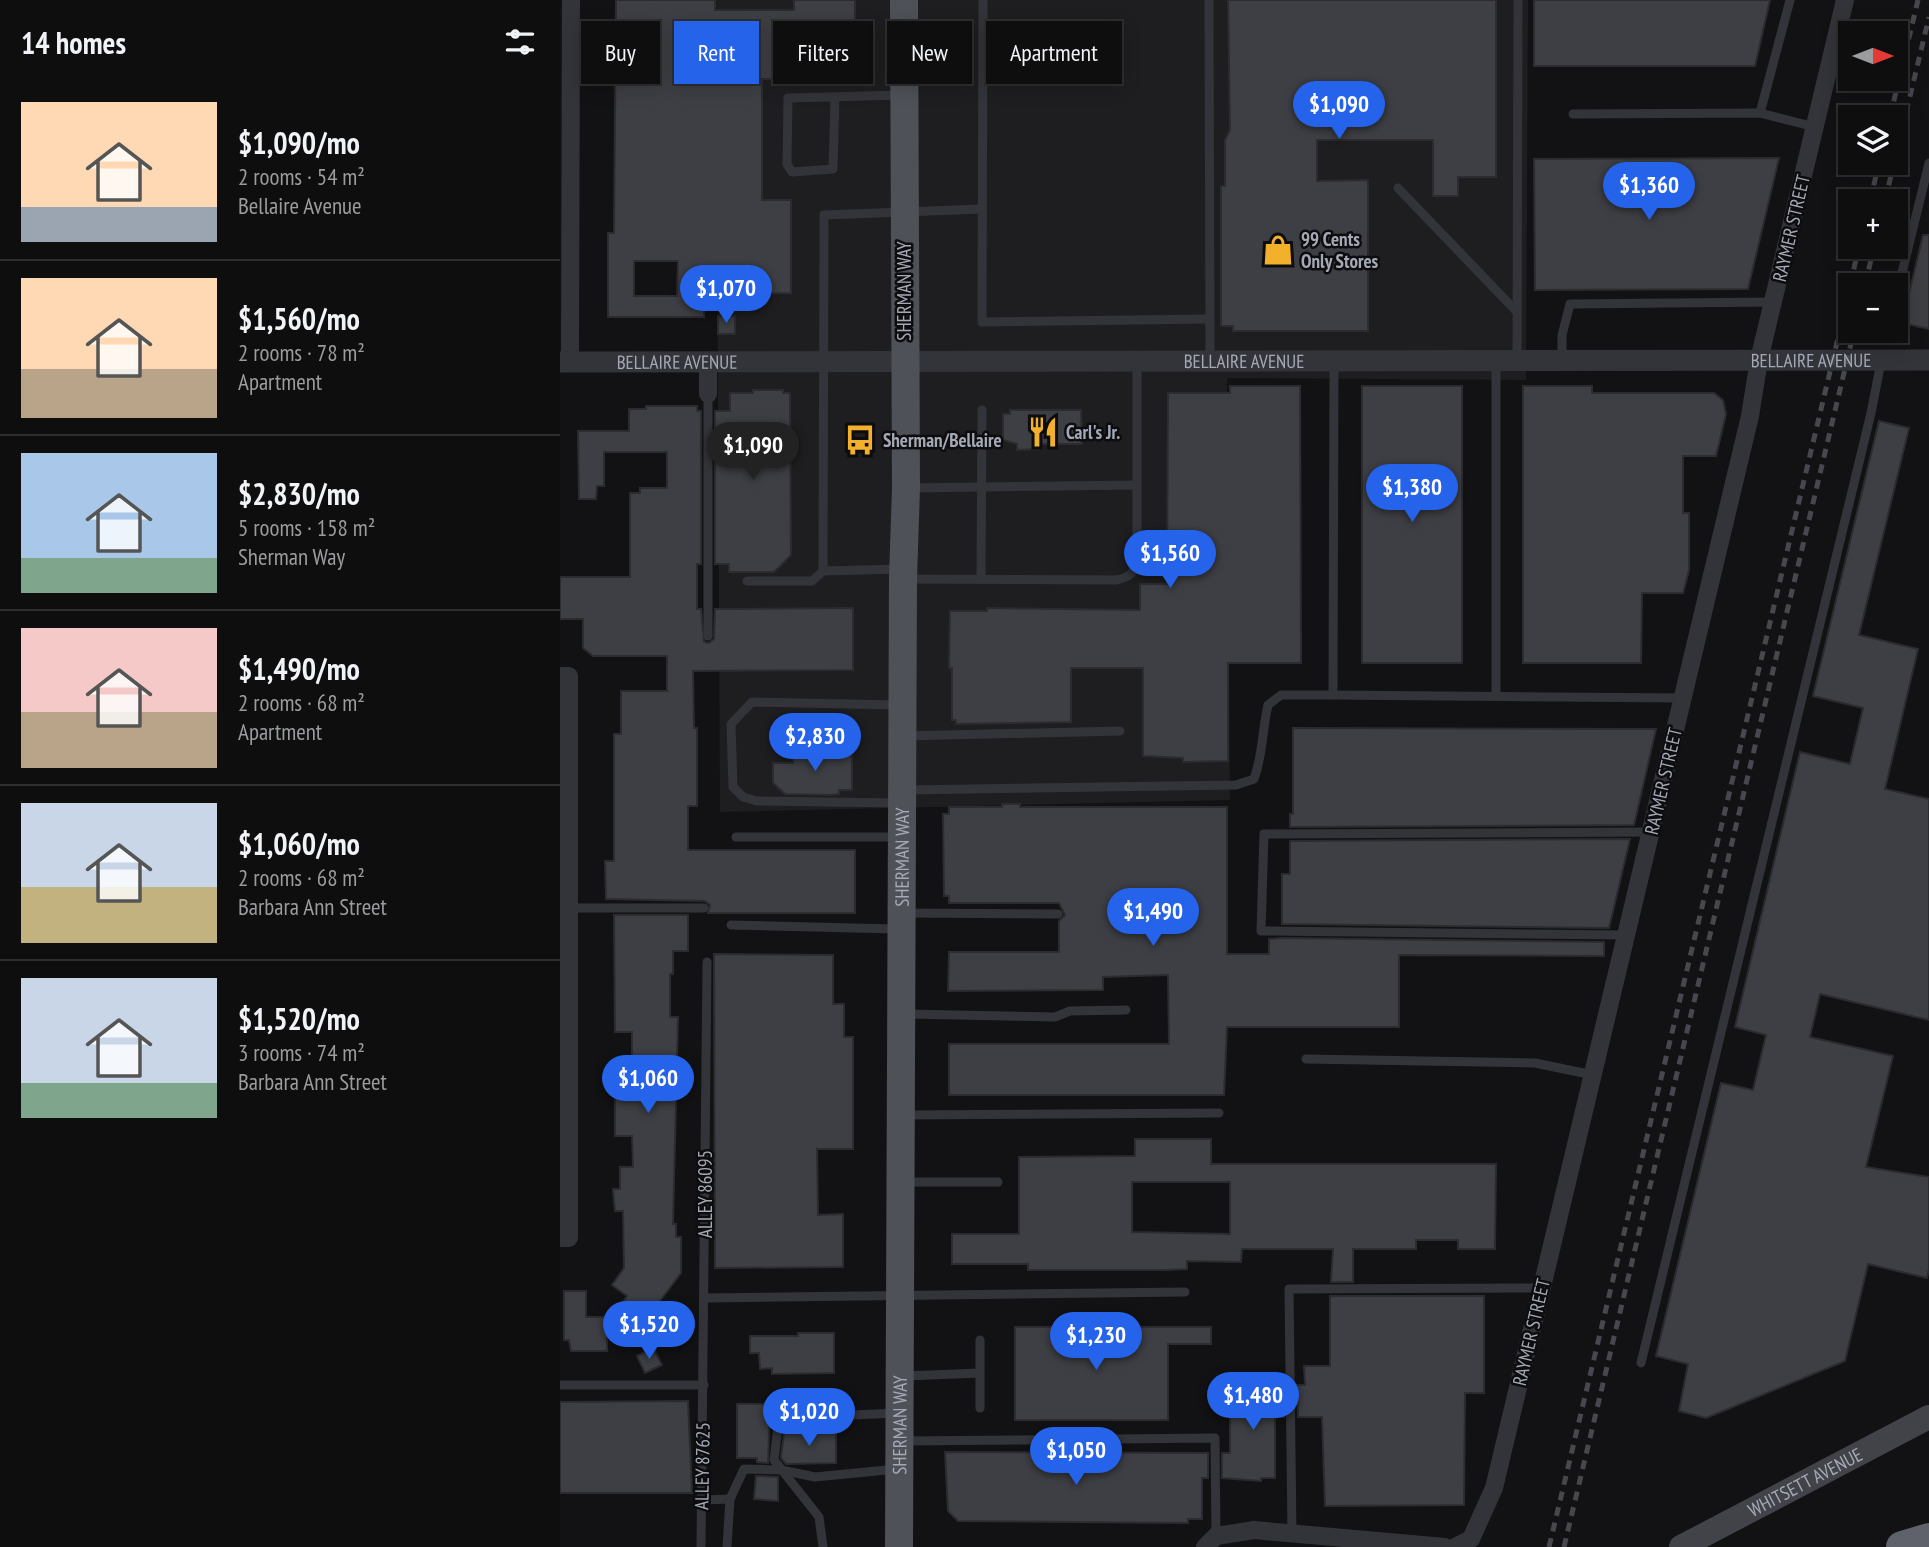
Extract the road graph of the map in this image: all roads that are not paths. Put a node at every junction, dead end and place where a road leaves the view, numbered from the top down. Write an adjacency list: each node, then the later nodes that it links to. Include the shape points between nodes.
1 (570, 0): 29 (street)
2 (904, 0): 8 (main road, SHERMAN WAY)
3 (983, 0): 15 (lane)
4 (1209, 0): 20 (lane)
5 (1518, 0): 19 (lane)
6 (1790, 0): 10 (lane)
7 (1845, 0): 12 (street, RAYMER STREET)
8 (904, 95): 9 (lane); 16 (main road, SHERMAN WAY)
9 (835, 97): 9 (lane, via 788,98 787,164 792,172 833,169)
10 (1760, 113): 11 (lane); 12 (lane)
11 (1573, 114)
12 (1815, 127): 18 (street, RAYMER STREET)
13 (1929, 163): 17 (lane)
14 (1398, 188): 19 (lane)
15 (982, 209): 16 (lane); 20 (lane, via 982,322)
16 (904, 213): 31 (lane, via 824,215); 32 (main road, SHERMAN WAY)
17 (1902, 273)
18 (1773, 302): 22 (lane, via 1570,304 1562,335); 23 (street, RAYMER STREET)
19 (1517, 312): 21 (lane)
20 (1209, 319): 27 (lane)
21 (1507, 360): 22 (street, BELLAIRE AVENUE); 28 (street, BELLAIRE AVENUE); 45 (lane)
22 (1562, 360): 23 (street, BELLAIRE AVENUE)
23 (1759, 360): 24 (street, BELLAIRE AVENUE); 46 (street, RAYMER STREET, via 1750,416)
24 (1881, 360): 25 (street, BELLAIRE AVENUE); 76 (lane)
25 (1929, 360)
26 (1137, 361): 27 (street, BELLAIRE AVENUE); 32 (street, BELLAIRE AVENUE); 35 (lane)
27 (1210, 361): 28 (street, BELLAIRE AVENUE)
28 (1334, 361): 44 (lane)
29 (565, 362): 30 (street, BELLAIRE AVENUE)
30 (708, 362): 31 (street, BELLAIRE AVENUE); 33 (street)
31 (824, 362): 32 (street, BELLAIRE AVENUE); 38 (lane)
32 (904, 362): 37 (main road, SHERMAN WAY)
33 (708, 394): 42 (lane)
34 (982, 410): 36 (lane)
35 (1137, 485): 36 (lane); 40 (lane, via 1138,559 1129,577)
36 (981, 487): 37 (lane); 40 (lane)
37 (906, 488): 39 (main road, SHERMAN WAY)
38 (823, 571): 39 (lane); 41 (lane, via 812,581)
39 (903, 574): 40 (lane); 47 (main road, SHERMAN WAY)
40 (981, 579)
41 (747, 581)
42 (708, 636)
43 (565, 676): 54 (street)
44 (1333, 695): 45 (lane); 50 (lane, via 1281,695 1268,705 1262,760 1254,779 1236,785)
45 (1496, 696): 46 (lane)
46 (1682, 698): 51 (street, RAYMER STREET)
47 (903, 706): 49 (main road, SHERMAN WAY); 50 (lane, via 752,702 731,724 733,787 743,797 757,801)
48 (1120, 732): 49 (lane)
49 (903, 736): 50 (main road, SHERMAN WAY)
50 (902, 797): 53 (main road, SHERMAN WAY)
51 (1651, 832): 59 (street, RAYMER STREET); 59 (lane, via 1264,834 1261,931)
52 (736, 837): 53 (lane)
53 (902, 837): 57 (main road, SHERMAN WAY)
54 (569, 908): 55 (lane); 60 (street)
55 (704, 908)
56 (1058, 914): 57 (lane)
57 (902, 921): 58 (lane); 63 (main road, SHERMAN WAY)
58 (731, 925)
59 (1626, 935): 65 (street, RAYMER STREET)
60 (565, 957): 70 (street)
61 (707, 962): 74 (lane, ALLEY 86095)
62 (1126, 1010): 63 (lane, via 1070,1011 1055,1017)
63 (901, 1013): 67 (main road, SHERMAN WAY)
64 (1306, 1059): 65 (lane, via 1535,1063)
65 (1593, 1075): 71 (street, RAYMER STREET)
66 (1219, 1113): 67 (lane)
67 (901, 1115): 68 (main road, SHERMAN WAY)
68 (900, 1182): 69 (lane); 73 (main road, SHERMAN WAY)
69 (999, 1182)
70 (565, 1238)
71 (1542, 1288): 88 (lane, via 1289,1289); 96 (street, RAYMER STREET, via 1494,1488 1471,1539)
72 (1185, 1292): 73 (lane)
73 (900, 1297): 74 (lane); 78 (main road, SHERMAN WAY)
74 (705, 1298): 80 (lane, ALLEY 86095)
75 (980, 1340): 77 (lane)
76 (1642, 1363)
77 (980, 1373): 78 (lane); 81 (lane)
78 (900, 1376): 83 (main road, SHERMAN WAY)
79 (560, 1385): 80 (lane)
80 (704, 1385): 87 (lane, ALLEY 87625)
81 (980, 1408)
82 (1929, 1417): 97 (main road, WHITSETT AVENUE)
83 (899, 1427): 84 (lane, via 785,1418 778,1426 774,1460); 85 (main road, SHERMAN WAY); 90 (lane, via 1215,1438)
84 (780, 1469): 85 (lane, via 815,1477); 86 (lane, via 744,1469); 93 (lane, via 819,1517)
85 (899, 1469): 94 (main road, SHERMAN WAY)
86 (730, 1499): 87 (lane); 92 (lane)
87 (702, 1500): 91 (lane, ALLEY 87625)
88 (1292, 1533): 90 (street, via 1254,1530); 95 (street)
89 (1929, 1539): 98 (highway)
90 (1211, 1542)
91 (701, 1547)
92 (727, 1547)
93 (823, 1547)
94 (899, 1547)
95 (1445, 1547)
96 (1454, 1547)
97 (1681, 1547)
98 (1902, 1547)

